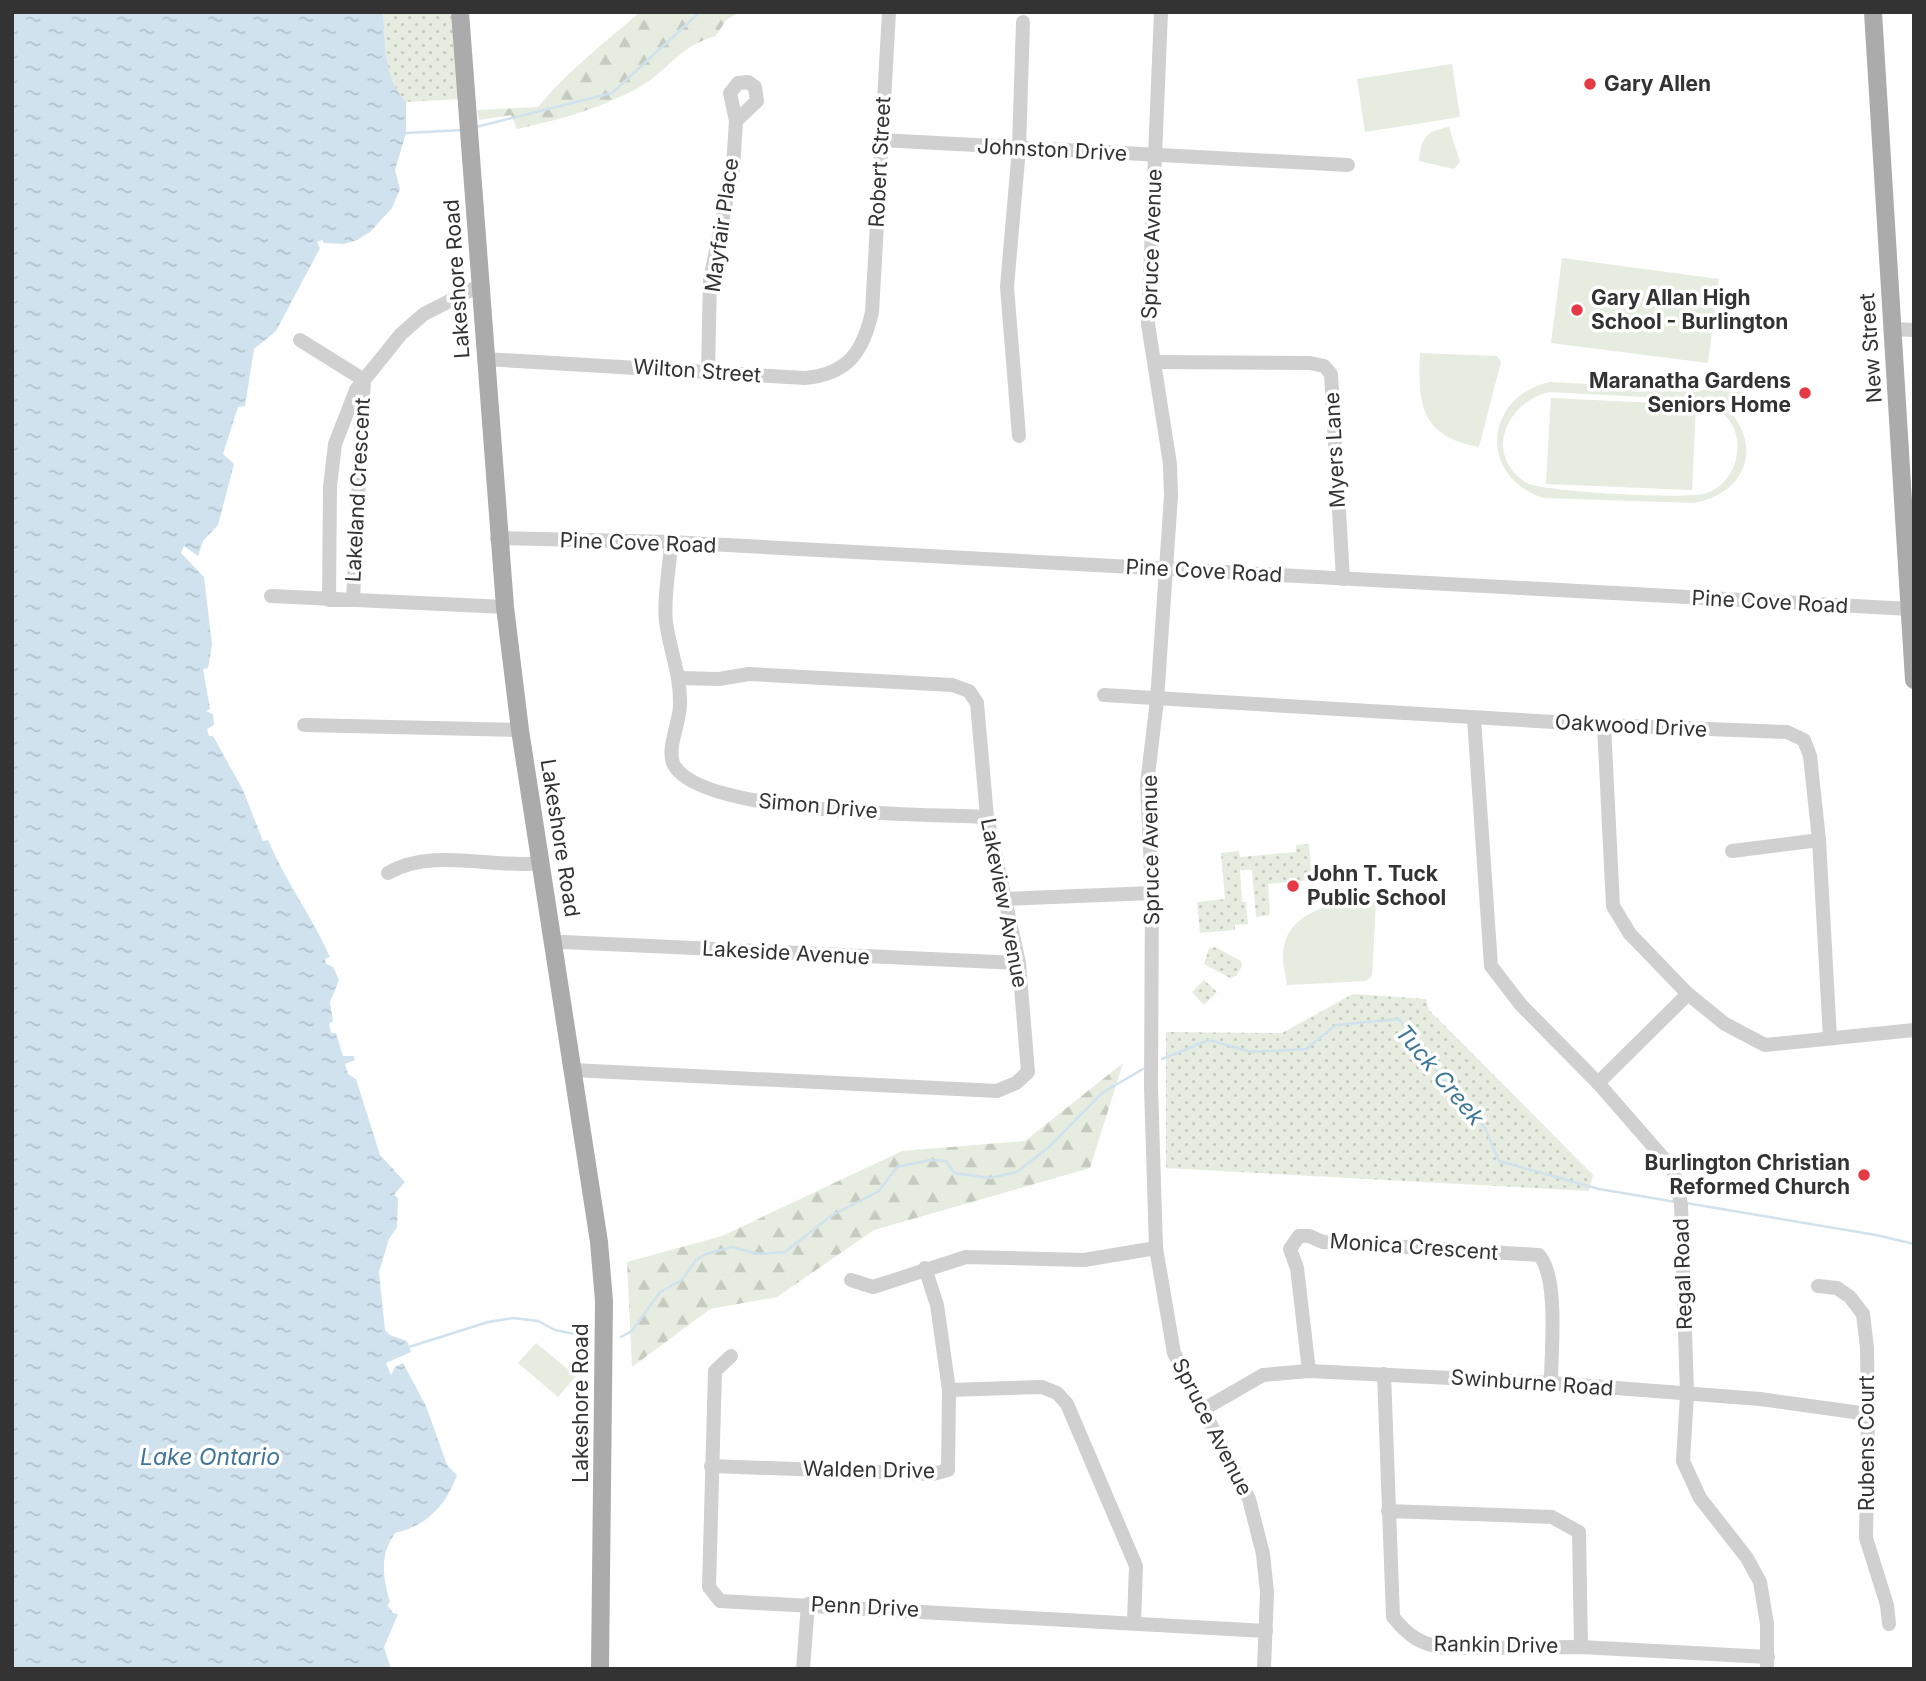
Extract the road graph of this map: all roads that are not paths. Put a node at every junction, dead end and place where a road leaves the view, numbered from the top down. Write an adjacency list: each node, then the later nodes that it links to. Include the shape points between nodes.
1 (460, 12): 11 (main road, Lakeshore Road)
2 (889, 12): 7 (street, Robert Street)
3 (1161, 12): 9 (street, Spruce Avenue)
4 (1873, 12): 13 (main road, New Street)
5 (1023, 22): 8 (street)
6 (736, 121): 18 (street, Mayfair Place, via 729,199 710,280)
7 (881, 140): 8 (street, Johnston Drive); 12 (street, Robert Street)
8 (1019, 148): 9 (street, Johnston Drive); 20 (street, via 1007,287)
9 (1155, 156): 10 (street, Johnston Drive); 17 (street, Spruce Avenue, via 1148,324)
10 (1348, 165)
11 (481, 285): 16 (main road, Lakeshore Road); 19 (street, Lakeland Crescent, via 424,314 401,334)
12 (872, 312): 18 (street, Wilton Street, via 866,339 852,360 825,376)
13 (1894, 329): 14 (street); 28 (main road, New Street)
14 (1914, 330)
15 (300, 340): 19 (street, Lakeland Crescent)
16 (485, 359): 18 (street, Wilton Street); 21 (main road, Lakeshore Road)
17 (1155, 362): 23 (street, Spruce Avenue, via 1170,464); 24 (street, Myers Lane, via 1310,363 1324,366 1331,374)
18 (708, 371)
19 (364, 380): 26 (street, Lakeland Crescent, via 335,444); 26 (street, Lakeland Crescent, via 353,600)
20 (1019, 436)
21 (497, 538): 22 (street, Pine Cove Road); 27 (main road, Lakeshore Road)
22 (671, 542): 23 (street, Pine Cove Road); 29 (street, Simon Drive, via 666,621)
23 (1168, 569): 24 (street, Pine Cove Road); 32 (street, Spruce Avenue)
24 (1343, 579): 28 (street, Pine Cove Road)
25 (271, 596): 26 (street)
26 (329, 600): 27 (street)
27 (505, 607): 36 (main road, Lakeshore Road)
28 (1910, 609): 30 (main road, New Street)
29 (680, 678): 37 (street, Simon Drive, via 672,755 679,771 694,781 754,803); 37 (street, Lakeview Avenue, via 749,674 952,685 969,691 977,703)
30 (1914, 680)
31 (1104, 695): 32 (street, Oakwood Drive)
32 (1157, 700): 33 (street, Oakwood Drive); 42 (street, Spruce Avenue, via 1147,784)
33 (1474, 718): 35 (street, Oakwood Drive); 50 (street, Regal Road, via 1490,966 1521,1005)
34 (304, 725): 36 (street)
35 (1604, 725): 38 (street, Oakwood Drive, via 1787,732 1804,740 1810,756); 46 (street, via 1613,906 1630,934)
36 (520, 730): 40 (main road, Lakeshore Road)
37 (986, 817): 43 (street, Lakeview Avenue)
38 (1819, 840): 39 (street); 48 (street, Oakwood Drive)
39 (1732, 851)
40 (541, 863): 41 (street, via 425,860 403,864); 44 (main road, Lakeshore Road)
41 (388, 873)
42 (1152, 893): 43 (street); 51 (street, Spruce Avenue)
43 (1003, 899): 45 (street, Lakeview Avenue)
44 (553, 944): 45 (street, Lakeside Avenue); 49 (main road, Lakeshore Road)
45 (1019, 963): 49 (street, Lakeview Avenue, via 1028,1072 997,1091)
46 (1688, 994): 48 (street, via 1725,1024 1765,1045); 50 (street)
47 (1914, 1030): 48 (street)
48 (1830, 1038)
49 (573, 1070): 71 (main road, Lakeshore Road, via 604,1301)
50 (1598, 1083): 60 (street, Regal Road, via 1673,1169 1682,1213)
51 (1156, 1248): 52 (street, via 1084,1260 966,1257); 61 (street, Spruce Avenue, via 1174,1353)
52 (925, 1268): 53 (street, via 873,1287); 59 (street, Walden Drive, via 937,1305)
53 (851, 1280)
54 (1818, 1286): 62 (street, Rubens Court, via 1837,1288 1863,1314)
55 (731, 1356): 63 (street, Penn Drive, via 715,1371)
56 (1309, 1371): 57 (street, Swinburne Road); 58 (street, Monica Crescent, via 1297,1268 1290,1249 1299,1236 1539,1255 1547,1264 1550,1281); 61 (street, Swinburne Road, via 1263,1375)
57 (1384, 1374): 58 (street, Swinburne Road); 64 (street, Rankin Drive)
58 (1551, 1383): 60 (street, Swinburne Road)
59 (949, 1390): 63 (street, Walden Drive, via 949,1466 944,1472); 66 (street, via 1042,1387 1058,1393 1067,1404 1136,1566)
60 (1687, 1394): 62 (street, Swinburne Road); 70 (street, Regal Road, via 1683,1461 1700,1498 1760,1582)
61 (1204, 1409): 68 (street, Spruce Avenue, via 1249,1499 1268,1592)
62 (1868, 1414): 67 (street, Rubens Court, via 1866,1538)
63 (711, 1466): 65 (street, Penn Drive, via 709,1587 713,1595 720,1601)
64 (1388, 1511): 69 (street, Rankin Drive, via 1393,1617 1405,1632 1425,1645 1447,1648); 69 (street, via 1552,1517 1566,1523 1578,1532 1581,1552)
65 (808, 1604): 66 (street, Penn Drive); 72 (street)
66 (1134, 1622): 68 (street, Penn Drive)
67 (1889, 1624)
68 (1266, 1631): 73 (street, Spruce Avenue)
69 (1581, 1647): 70 (street, Rankin Drive)
70 (1768, 1663)
71 (600, 1669)
72 (803, 1669)
73 (1264, 1669)

